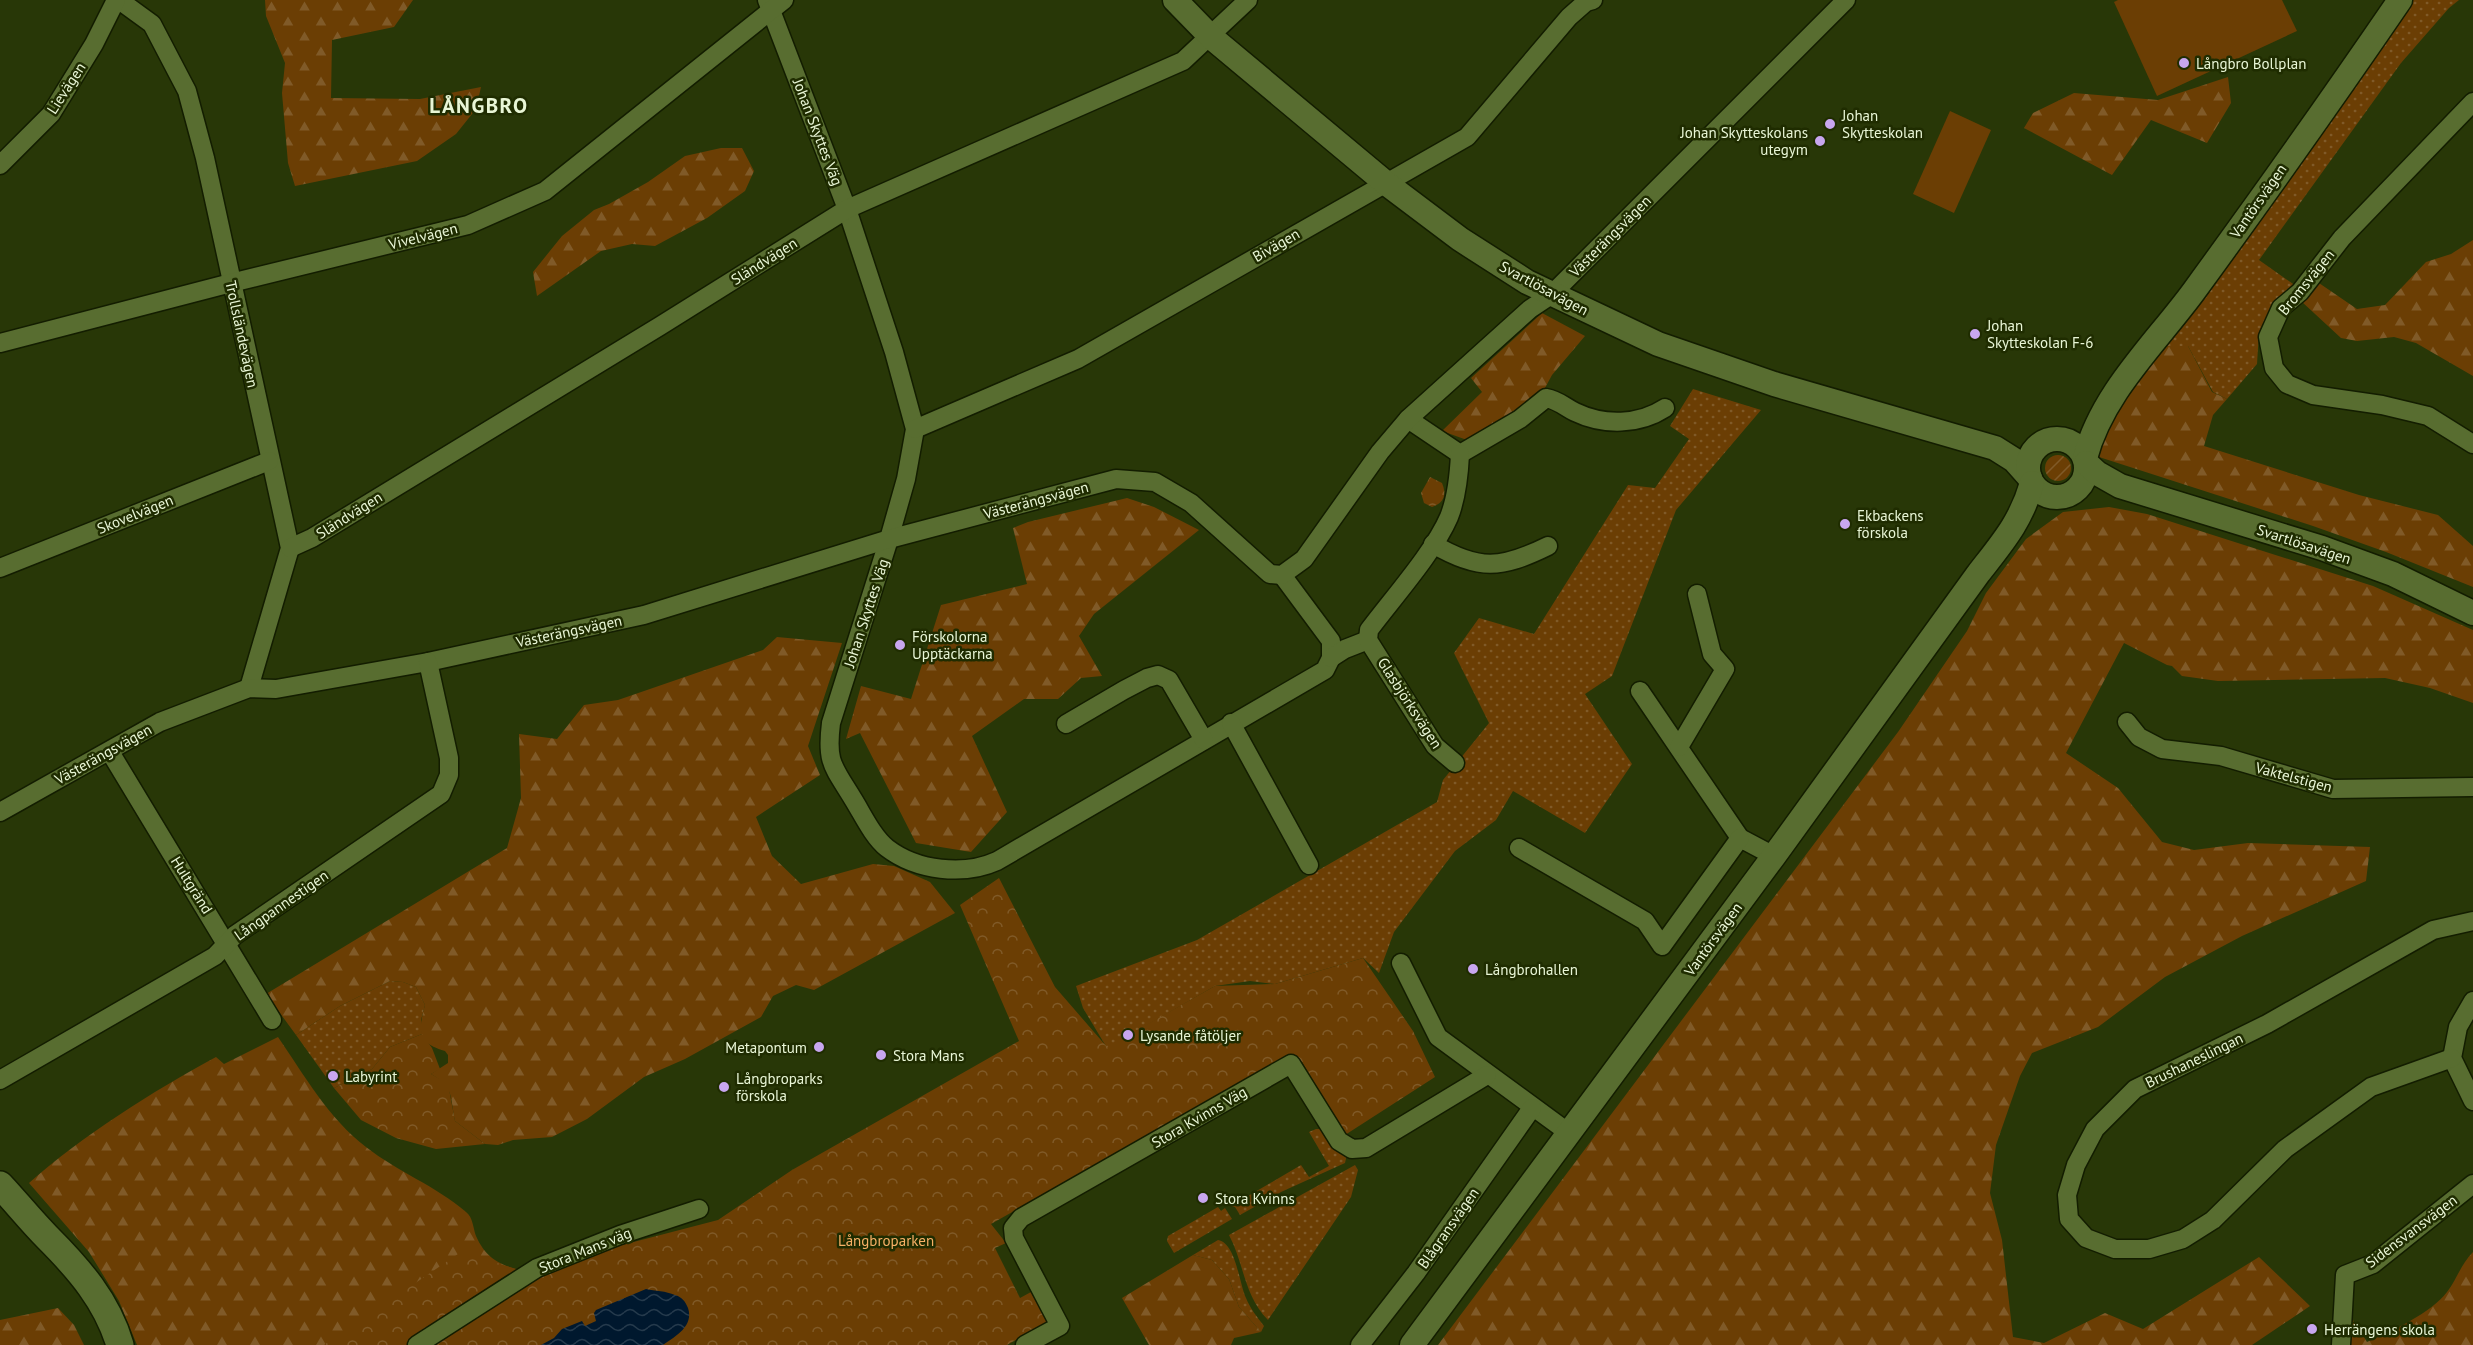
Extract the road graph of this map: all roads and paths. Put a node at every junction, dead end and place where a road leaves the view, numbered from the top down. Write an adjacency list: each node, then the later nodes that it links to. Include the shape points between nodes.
1 (118, 0): 10 (street, Lievägen, via 51,114); 13 (street, Trollsländevägen, via 152,24 187,91)
2 (1175, 0): 8 (street, Svartlösavägen)
3 (1248, 0): 8 (street, Sländvägen)
4 (1593, 0): 11 (street, Bivägen, via 1569,17 1467,137)
5 (1846, 0): 14 (street, Västerängsvägen)
6 (2396, 2): 16 (street, Vantörsvägen, via 2217,260)
7 (774, 4): 12 (street, Johan Skyttes Väg); 13 (street, Vivelvägen, via 544,191 468,225)
8 (1211, 36): 11 (street, Svartlösavägen); 12 (street, Sländvägen, via 1183,61)
9 (2473, 102): 21 (street, Bromsvägen, via 2342,238 2300,292 2281,308 2268,337 2274,368 2287,384 2313,395 2428,416)
10 (0, 165)
11 (1387, 184): 14 (street, Svartlösavägen, via 1460,239); 19 (street, Bivägen, via 1078,359)
12 (847, 208): 19 (street, Johan Skyttes Väg); 33 (street, Sländvägen, via 660,326)
13 (231, 283): 15 (street, Vivelvägen); 25 (street, Trollsländevägen)
14 (1551, 294): 18 (street, Västerängsvägen); 22 (street, Svartlösavägen, via 1658,344 1774,384)
15 (0, 343)
16 (2111, 398): 20 (street, Vantörsvägen, via 2072,433); 24 (street, Vantörsvägen, via 2096,425)
17 (1665, 408): 23 (street, via 1653,416 1622,422 1587,418 1555,399 1546,398 1520,419)
18 (1408, 419): 23 (street); 35 (street, Västerängsvägen, via 1304,559)
19 (915, 429): 30 (street, Johan Skyttes Väg)
20 (2053, 440): 22 (street, Svartlösavägen, via 2018,448); 24 (street, via 2075,446); 26 (street, via 2034,452 2030,460)
21 (2473, 444)
22 (1984, 445): 26 (street, Svartlösavägen, via 2014,460)
23 (1460, 454): 31 (street, via 1455,498)
24 (2086, 460): 27 (street, Svartlösavägen, via 2110,481); 28 (street, via 2084,480)
25 (269, 461): 33 (street, Trollsländevägen); 34 (street, Skovelvägen)
26 (2031, 481): 28 (street, via 2043,493); 29 (street, Vantörsvägen, via 2023,512)
27 (2130, 490): 28 (street, Svartlösavägen, via 2093,488); 37 (street, Svartlösavägen, via 2322,548 2393,574)
28 (2066, 495): 29 (street, Vantörsvägen, via 2039,508)
29 (2012, 531): 54 (street, Vantörsvägen)
30 (889, 539): 35 (street, Västerängsvägen, via 1116,479 1155,482 1191,503 1270,573); 40 (street, Västerängsvägen, via 644,615); 46 (street, Johan Skyttes Väg, via 831,723 829,743 830,762 887,848 942,870 980,868)
31 (1433, 544): 32 (street, via 1475,564 1509,562); 38 (street, via 1369,630)
32 (1548, 546)
33 (290, 548): 41 (street, Trollsländevägen)
34 (0, 568)
35 (1282, 575): 39 (street, via 1331,641)
36 (1697, 594): 47 (street, via 1712,654 1725,669)
37 (2473, 613)
38 (1368, 640): 39 (street); 49 (street, Glasbjörksvägen, via 1435,746)
39 (1331, 658): 44 (street, Johan Skyttes Väg, via 1325,670)
40 (428, 662): 41 (street, Västerängsvägen, via 276,689); 57 (street, Långpannestigen, via 448,758 449,775 441,794 235,935)
41 (249, 688): 48 (street, Västerängsvägen, via 160,723)
42 (1640, 691): 47 (street)
43 (2127, 722): 50 (street, Vaktelstigen, via 2139,737 2162,749 2221,756 2333,789)
44 (1230, 723): 46 (street, Johan Skyttes Väg); 55 (street)
45 (1066, 724): 46 (street, via 1158,675 1169,681)
46 (1204, 740)
47 (1679, 747): 52 (street)
48 (110, 752): 51 (street, Västerängsvägen); 57 (street, Hultgränd)
49 (1455, 763)
50 (2473, 787)
51 (0, 812)
52 (1740, 838): 53 (street, via 1662,946 1645,921); 54 (street)
53 (1519, 848)
54 (1774, 856): 66 (street, Vantörsvägen)
55 (1309, 865)
56 (2473, 921): 61 (street, Brushaneslingan, via 2433,930 2267,1024 2135,1089 2095,1129 2076,1165 2067,1195 2069,1220 2086,1238 2115,1249 2149,1249 2183,1239 2213,1220 2285,1149 2371,1087)
57 (228, 944): 60 (street, Hultgränd); 63 (street, Långpannestigen, via 215,956)
58 (1401, 963): 62 (street, via 1438,1037)
59 (2473, 1001): 61 (street, via 2458,1028)
60 (272, 1020)
61 (2451, 1058): 64 (street)
62 (1487, 1076): 65 (street); 74 (street, Stora Kvinns Väg, via 1366,1148 1352,1149 1339,1141 1291,1064 1021,1218 1013,1228 1014,1238 1060,1326)
63 (0, 1080)
64 (2473, 1101)
65 (1532, 1108): 66 (street); 75 (street, Blågransvägen, via 1416,1273)
66 (1569, 1133): 76 (street, Vantörsvägen)
67 (2473, 1184): 77 (street, Sidensvansvägen, via 2373,1264 2345,1275)
68 (0, 1185): 70 (main road)
69 (699, 1209): 73 (street, Stora Mans väg, via 537,1268)
70 (47, 1237): 71 (main road); 72 (main road, via 90,1285)
71 (101, 1345)
72 (120, 1345)
73 (417, 1345)
74 (1025, 1345)
75 (1360, 1345)
76 (1412, 1345)
77 (2342, 1345)

